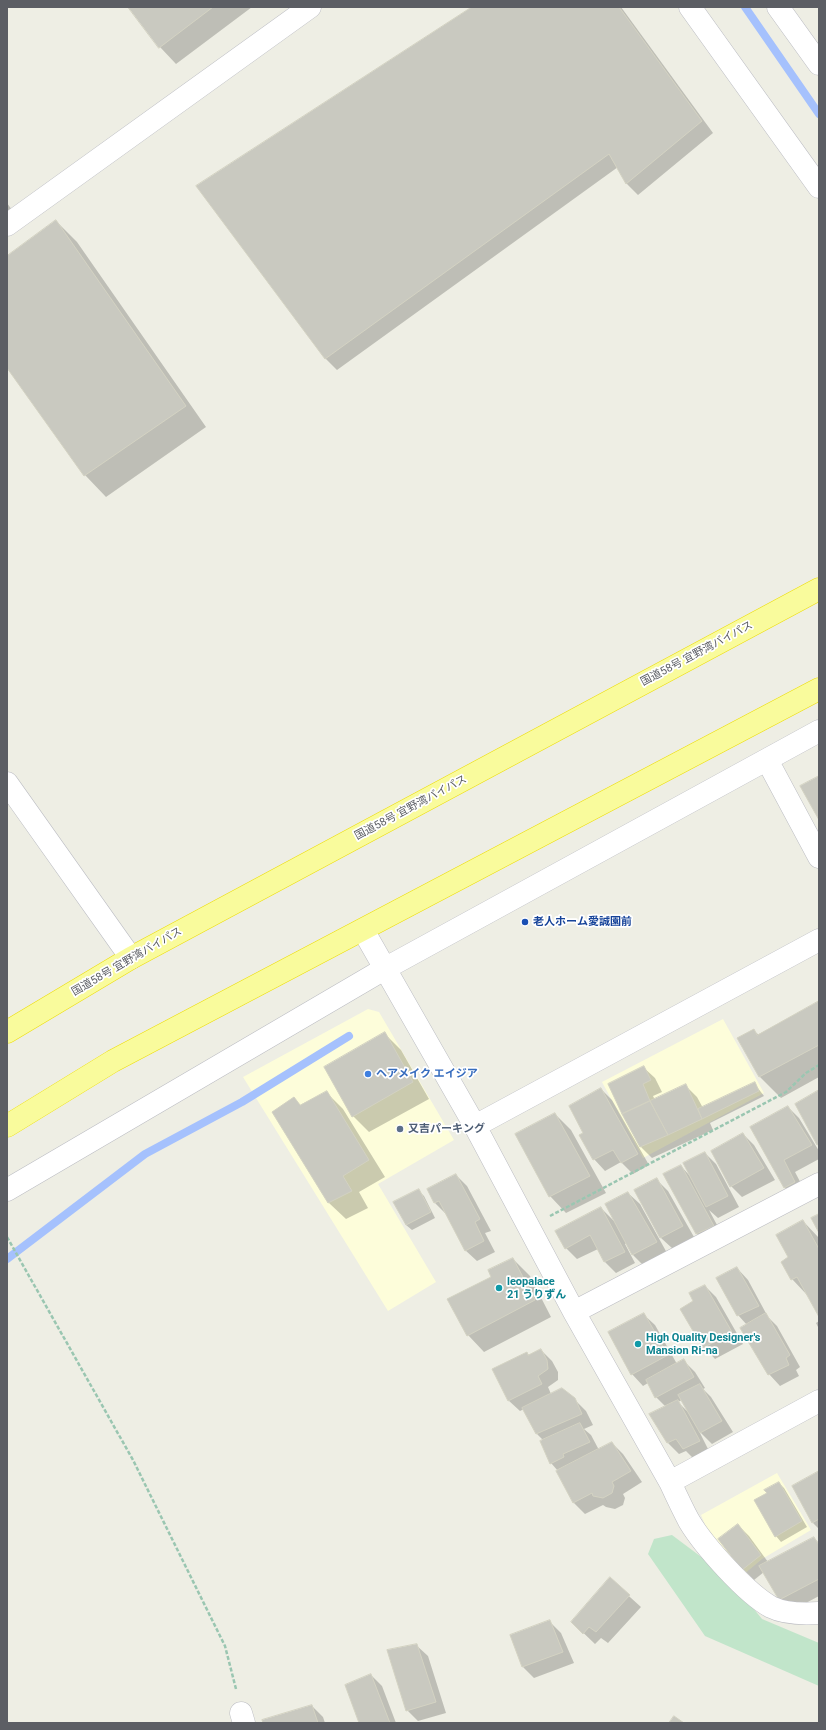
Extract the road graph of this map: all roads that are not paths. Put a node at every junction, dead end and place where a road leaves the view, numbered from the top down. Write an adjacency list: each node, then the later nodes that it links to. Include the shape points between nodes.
1 (310, 7): 6 (street)
2 (690, 7): 5 (street)
3 (778, 7): 4 (street)
4 (819, 64)
5 (819, 187)
6 (7, 225)
7 (819, 589): 15 (highway, 国道58号 宜野湾バイパス)
8 (819, 689): 13 (highway)
9 (819, 731): 10 (street)
10 (767, 760): 12 (street); 16 (street)
11 (7, 783): 15 (street)
12 (819, 857)
13 (363, 930): 16 (street); 18 (highway)
14 (819, 940): 21 (street)
15 (131, 958): 17 (highway, 国道58号 宜野湾バイパス)
16 (386, 968): 21 (street); 23 (street)
17 (7, 1032)
18 (113, 1061): 19 (highway); 20 (highway)
19 (7, 1121)
20 (7, 1126)
21 (475, 1126): 24 (street)
22 (819, 1184): 24 (street)
23 (7, 1190)
24 (574, 1312): 26 (street)
25 (819, 1401): 26 (street)
26 (670, 1482): 27 (street, via 690,1522 709,1548 743,1585 772,1607 802,1614)
27 (819, 1613)

